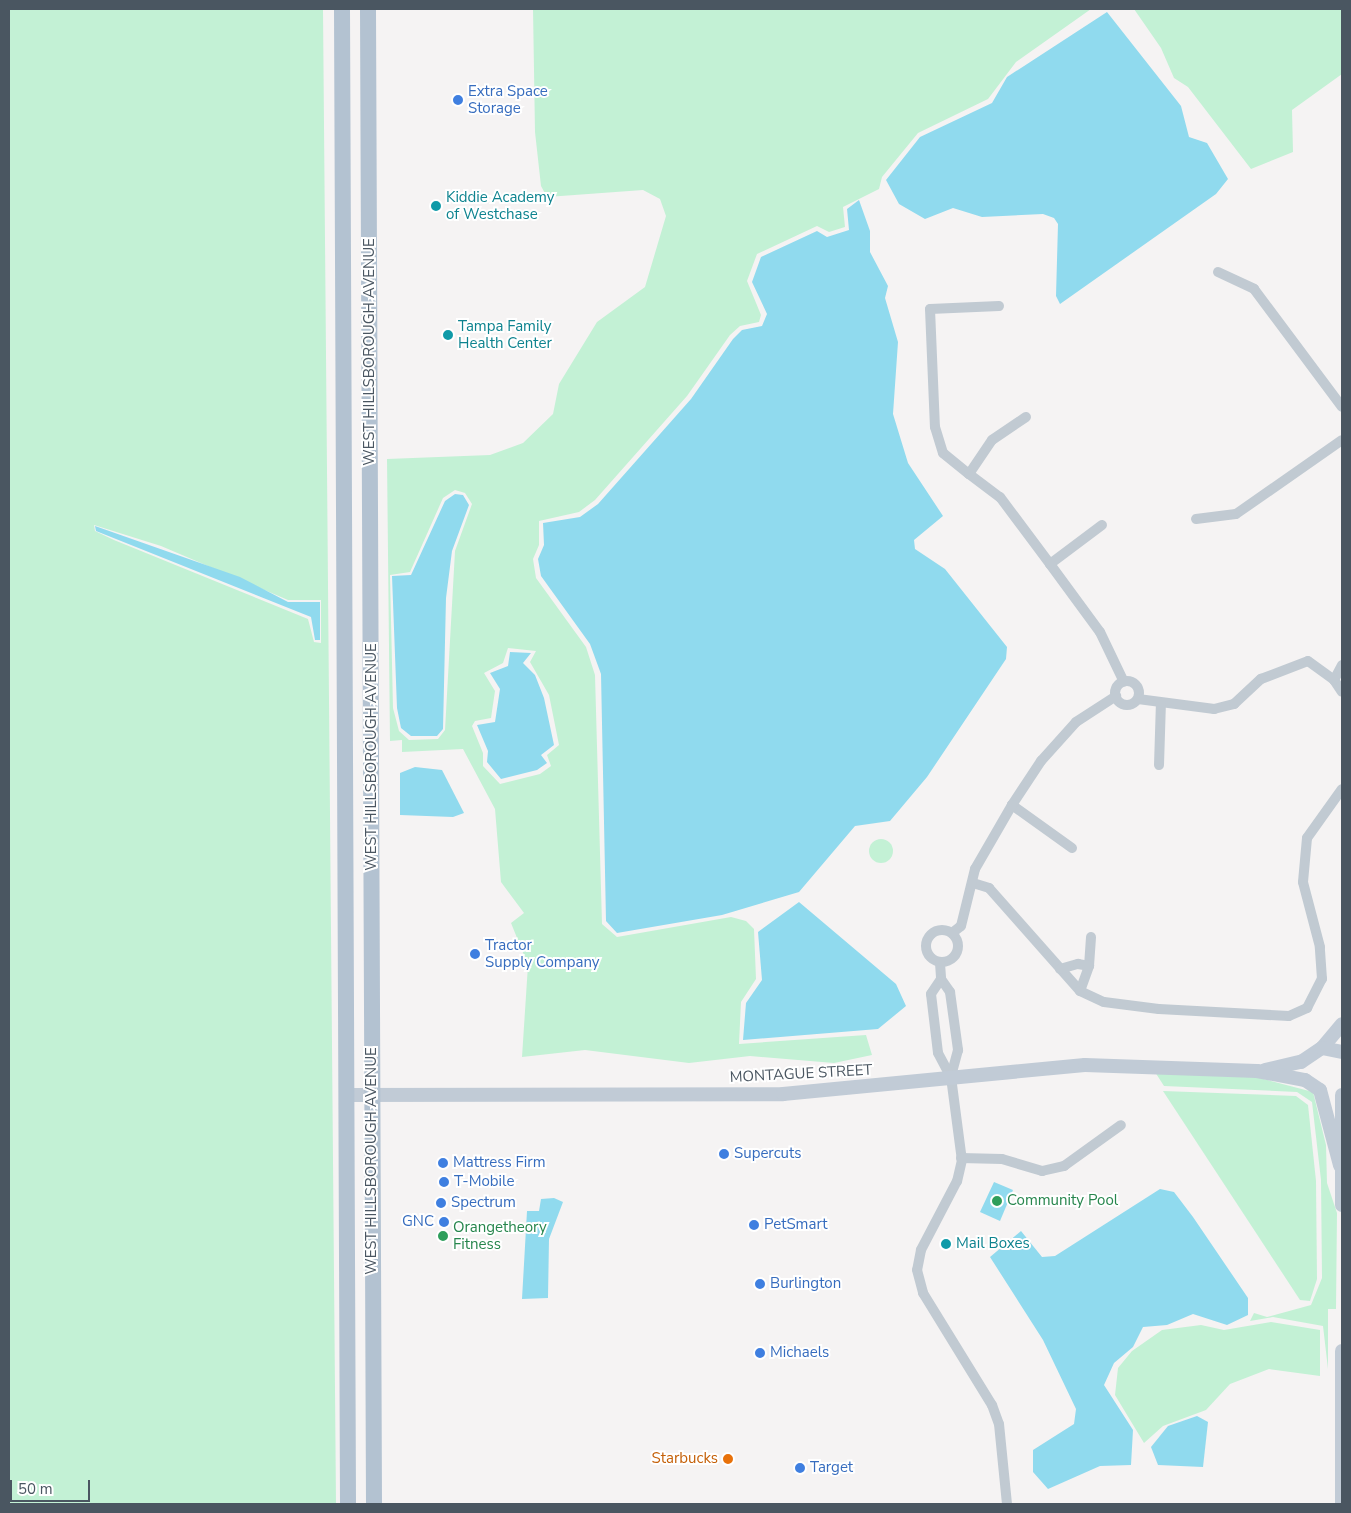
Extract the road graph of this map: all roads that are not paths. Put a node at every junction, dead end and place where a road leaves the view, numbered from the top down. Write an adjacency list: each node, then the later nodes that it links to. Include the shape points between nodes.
1 (342, 9): 38 (main road, WEST HILLSBOROUGH AVENUE)
2 (368, 9): 39 (main road, WEST HILLSBOROUGH AVENUE)
3 (1218, 272): 5 (street, via 1254,290)
4 (999, 306): 8 (street, via 930,309 935,427 943,453)
5 (1342, 407)
6 (1026, 417): 8 (street, via 992,440)
7 (1342, 440): 9 (street, via 1236,514)
8 (969, 474): 11 (street, via 1000,498)
9 (1196, 519)
10 (1102, 525): 11 (street)
11 (1050, 564): 14 (street, via 1100,632)
12 (1342, 665): 13 (street)
13 (1334, 680): 15 (street); 18 (street, via 1308,661 1261,679 1234,704 1214,709)
14 (1124, 682): 16 (street); 17 (street, via 1135,684)
15 (1342, 692)
16 (1116, 696): 17 (street, via 1128,706); 21 (street, via 1076,722 1041,761)
17 (1138, 699): 18 (street)
18 (1160, 703): 19 (street)
19 (1159, 765)
20 (1342, 789): 30 (street, via 1307,838 1303,882 1320,947 1322,978 1307,1008 1288,1016 1159,1010 1104,1002)
21 (1012, 805): 22 (street); 23 (street, via 975,869)
22 (1072, 848)
23 (973, 883): 24 (street, via 961,926); 28 (street, via 990,888)
24 (952, 933): 26 (street, via 958,946 956,952 953,959); 26 (street, via 931,933 925,944 930,958)
25 (1091, 937): 27 (street)
26 (940, 963): 29 (street)
27 (1089, 966): 28 (street, via 1078,964); 30 (street)
28 (1060, 969): 30 (street)
29 (941, 979): 35 (street, via 950,992 958,1050); 35 (street, via 931,994 938,1053)
30 (1080, 991)
31 (1342, 1024): 32 (street)
32 (1322, 1048): 33 (street); 34 (street, MONTAGUE STREET, via 1301,1062)
33 (1342, 1052)
34 (1257, 1071): 35 (street, MONTAGUE STREET, via 1086,1065); 37 (street, MONTAGUE STREET, via 1305,1080)
35 (951, 1077): 39 (street, MONTAGUE STREET, via 783,1094); 42 (street)
36 (1342, 1087): 37 (street)
37 (1320, 1090): 43 (street)
38 (346, 1095): 39 (street, MONTAGUE STREET); 46 (main road, WEST HILLSBOROUGH AVENUE)
39 (371, 1095): 49 (main road, WEST HILLSBOROUGH AVENUE)
40 (1342, 1095): 43 (street)
41 (1122, 1125): 42 (street, via 1064,1166 1042,1171 1002,1159)
42 (961, 1158): 50 (street, via 957,1182 920,1250 917,1270 924,1292 992,1404 999,1424)
43 (1340, 1165): 44 (street)
44 (1342, 1205)
45 (1342, 1351): 51 (street)
46 (347, 1475): 47 (main road, WEST HILLSBOROUGH AVENUE); 48 (main road)
47 (348, 1504)
48 (357, 1504)
49 (374, 1504)
50 (1006, 1504)
51 (1342, 1504)

